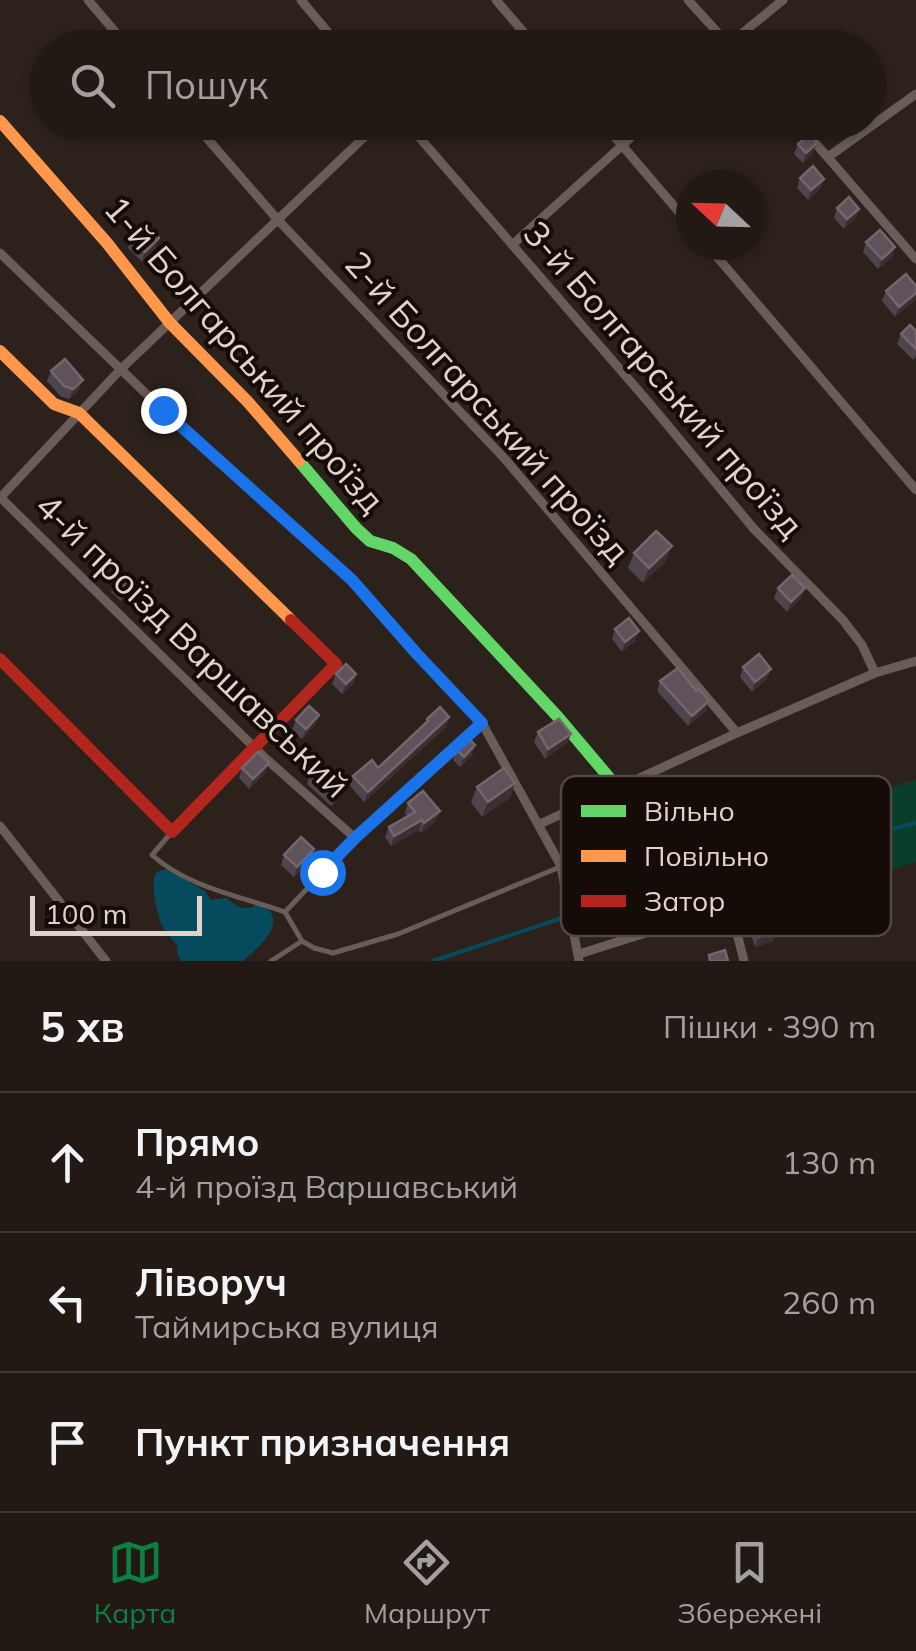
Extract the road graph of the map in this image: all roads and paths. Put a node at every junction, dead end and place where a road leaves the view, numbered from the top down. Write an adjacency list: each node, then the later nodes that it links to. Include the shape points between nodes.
1 (88, 0): 6 (street)
2 (301, 0): 7 (street)
3 (496, 0): 8 (street)
4 (688, 0): 9 (street)
5 (783, 0): 10 (street)
6 (114, 30)
7 (326, 30)
8 (522, 30)
9 (713, 30)
10 (746, 30)
11 (916, 94): 12 (street)
12 (886, 115)
13 (0, 121): 29 (street, 1-й Болгарський проїзд)
14 (209, 140): 24 (street, 2-й Болгарський проїзд)
15 (361, 140): 24 (street)
16 (422, 140): 25 (street, 3-й Болгарський проїзд)
17 (618, 140): 21 (street)
18 (631, 140): 21 (street)
19 (813, 140): 22 (street)
20 (852, 140): 22 (street)
21 (624, 147): 23 (street); 25 (street)
22 (828, 157): 27 (street)
23 (676, 208)
24 (277, 219): 29 (street); 39 (street, 2-й Болгарський проїзд, via 505,459)
25 (512, 245): 37 (street, 3-й Болгарський проїзд, via 754,529 843,620)
26 (0, 253): 31 (street)
27 (915, 257)
28 (721, 260): 33 (street)
29 (170, 323): 31 (street); 41 (street, 1-й Болгарський проїзд, via 356,528 411,559)
30 (0, 351): 32 (street, via 54,404)
31 (120, 370): 32 (street); 38 (street, via 352,580)
32 (79, 413): 34 (street); 40 (street, via 336,664)
33 (916, 490)
34 (0, 498): 40 (street, 4-й проїзд Варшавський)
35 (0, 659): 46 (street)
36 (916, 662): 37 (street)
37 (875, 673): 39 (street)
38 (482, 723): 44 (street); 47 (street, 4-й проїзд Варшавський)
39 (738, 732): 42 (street)
40 (254, 746): 46 (street); 47 (street, 4-й проїзд Варшавський)
41 (608, 776)
42 (641, 776)
43 (561, 814): 44 (street)
44 (540, 824): 48 (street)
45 (0, 826): 54 (street)
46 (172, 832): 49 (lane, via 152,855 161,863 213,891)
47 (355, 838): 49 (lane)
48 (561, 866): 52 (lane, via 365,944 333,953)
49 (285, 912): 52 (lane)
50 (643, 936): 53 (street)
51 (738, 936): 56 (street)
52 (302, 940): 55 (lane)
53 (579, 958)
54 (106, 961)
55 (271, 961)
56 (744, 961)

